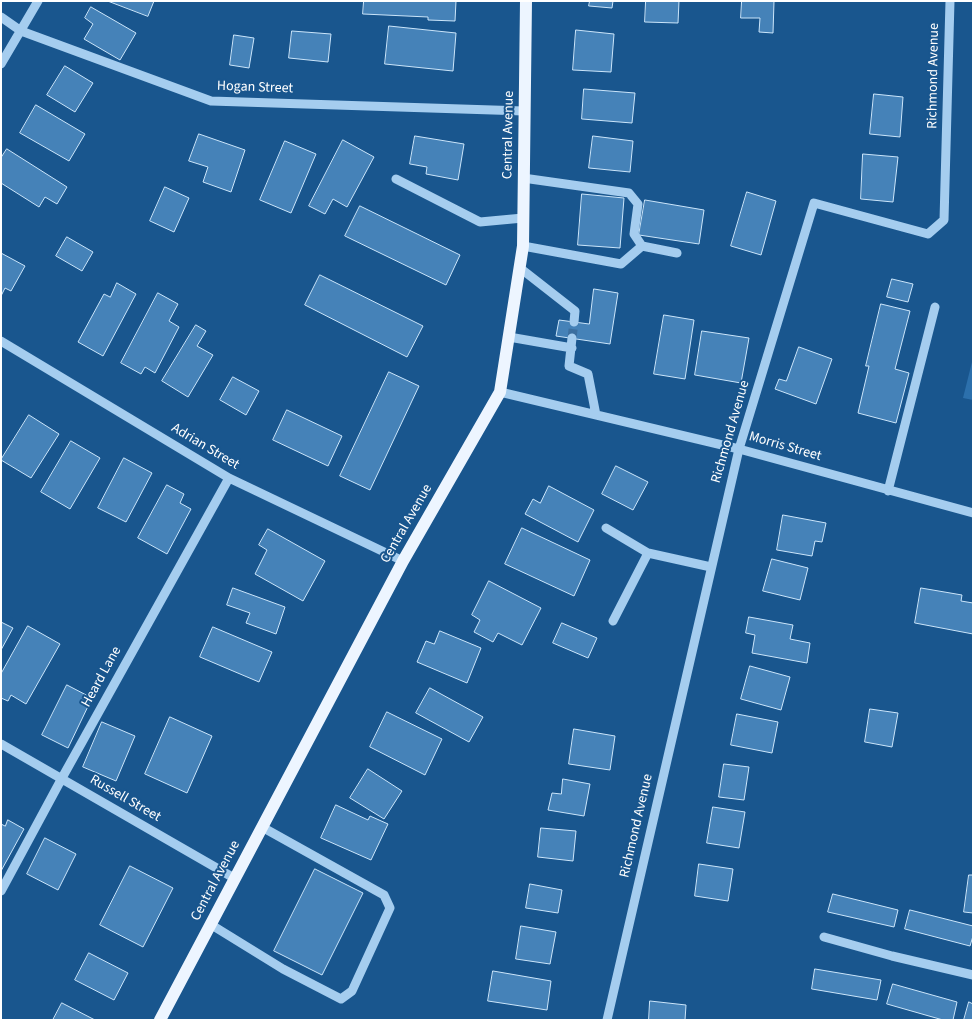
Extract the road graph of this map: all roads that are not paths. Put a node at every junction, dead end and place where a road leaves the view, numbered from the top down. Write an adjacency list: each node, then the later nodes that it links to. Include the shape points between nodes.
1 (38, 1): 5 (street)
2 (526, 1): 7 (main road, Central Avenue)
3 (950, 1): 23 (street, Richmond Avenue, via 944,220 928,234 814,203)
4 (1, 17): 5 (street, Hogan Street)
5 (21, 31): 6 (street); 7 (street, Hogan Street, via 212,101)
6 (1, 64)
7 (524, 111): 8 (main road, Central Avenue)
8 (523, 178): 10 (main road, Central Avenue); 12 (street, via 629,193 638,204 634,234)
9 (396, 179): 10 (street, via 480,222)
10 (523, 218): 11 (main road, Central Avenue)
11 (523, 246): 12 (street, via 621,264); 14 (main road, Central Avenue)
12 (642, 246): 13 (street)
13 (677, 253)
14 (520, 268): 16 (street, via 575,311); 17 (main road, Central Avenue)
15 (935, 307): 25 (street)
16 (574, 322)
17 (509, 337): 20 (street); 21 (main road, Central Avenue)
18 (572, 338): 20 (street)
19 (1, 341): 24 (street, Adrian Street)
20 (572, 348): 22 (street, via 569,366 588,374)
21 (500, 392): 22 (street, Morris Street); 29 (main road, Central Avenue)
22 (596, 416): 23 (street, Morris Street)
23 (739, 448): 25 (street, Morris Street); 30 (street, Richmond Avenue)
24 (229, 478): 29 (street, Adrian Street); 33 (street, Heard Lane)
25 (888, 491): 26 (street, Morris Street)
26 (973, 513)
27 (606, 528): 28 (street)
28 (648, 553): 30 (street); 31 (street)
29 (403, 561): 34 (main road, Central Avenue)
30 (711, 567): 41 (street, Richmond Avenue)
31 (612, 621)
32 (1, 744): 33 (street, Russell Street)
33 (62, 778): 35 (street, Russell Street); 36 (street, Heard Lane)
34 (262, 827): 35 (main road, Central Avenue); 37 (street, via 388,900 390,908 352,991 342,999 283,969)
35 (234, 878): 37 (main road, Central Avenue)
36 (1, 891)
37 (210, 924): 40 (main road, Central Avenue)
38 (824, 937): 39 (street)
39 (973, 975)
40 (160, 1020)
41 (606, 1020)

